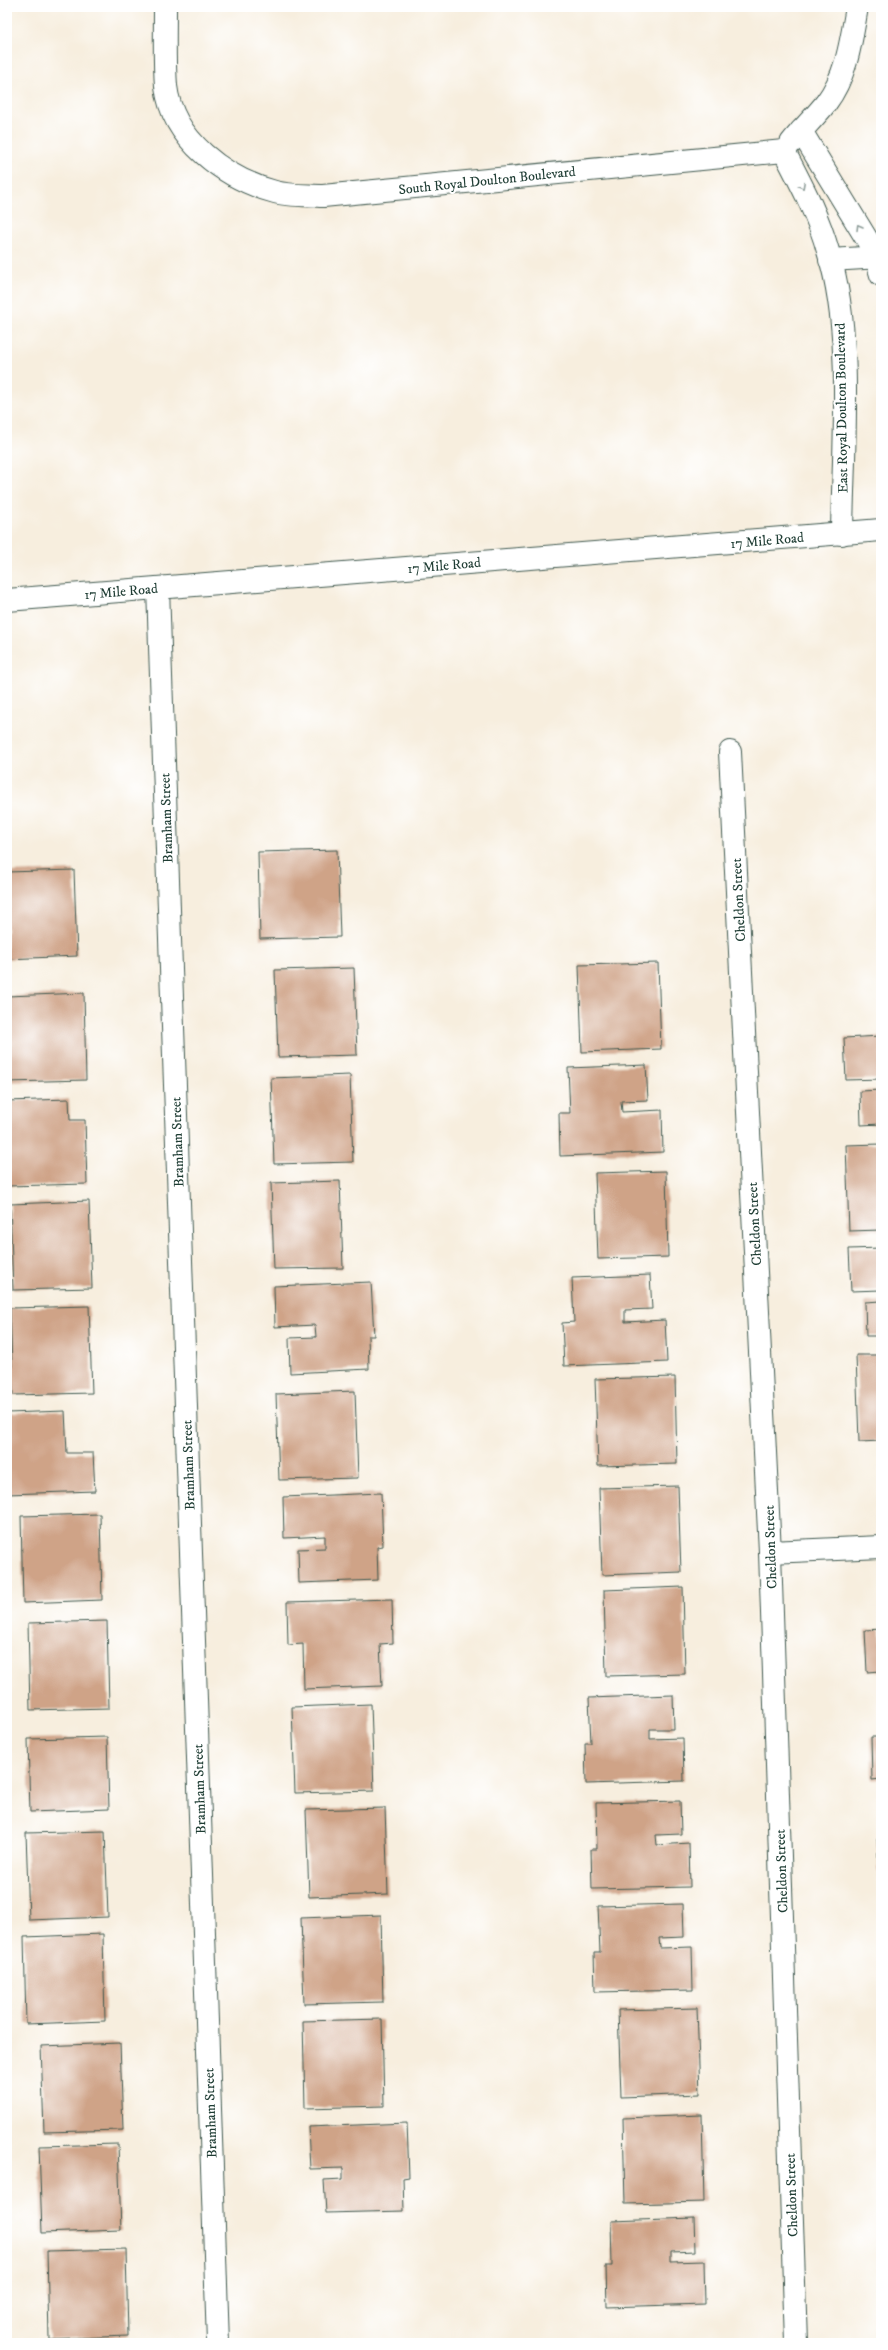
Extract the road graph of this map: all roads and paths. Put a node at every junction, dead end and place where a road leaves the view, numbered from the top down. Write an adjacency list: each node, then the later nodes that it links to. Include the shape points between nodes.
1 (164, 7): 4 (street, South Royal Doulton Boulevard, via 166,87 178,122 199,151 238,177 275,193 323,196)
2 (856, 7): 3 (street, via 850,49 842,75 826,102)
3 (801, 131): 4 (street); 6 (street, one-way to 3)
4 (784, 151): 5 (street, East Royal Doulton Boulevard, one-way to 5, via 812,204)
5 (830, 260): 6 (street); 8 (street, East Royal Doulton Boulevard, via 839,299 844,375)
6 (879, 263)
7 (881, 530): 8 (street, 17 Mile Road)
8 (842, 534): 9 (street, 17 Mile Road)
9 (158, 588): 10 (street, 17 Mile Road); 14 (street, Bramham Street)
10 (7, 600)
11 (730, 752): 13 (street, Cheldon Street)
12 (881, 1547): 13 (street)
13 (770, 1552): 15 (street, Cheldon Street)
14 (218, 2343)
15 (796, 2343)

